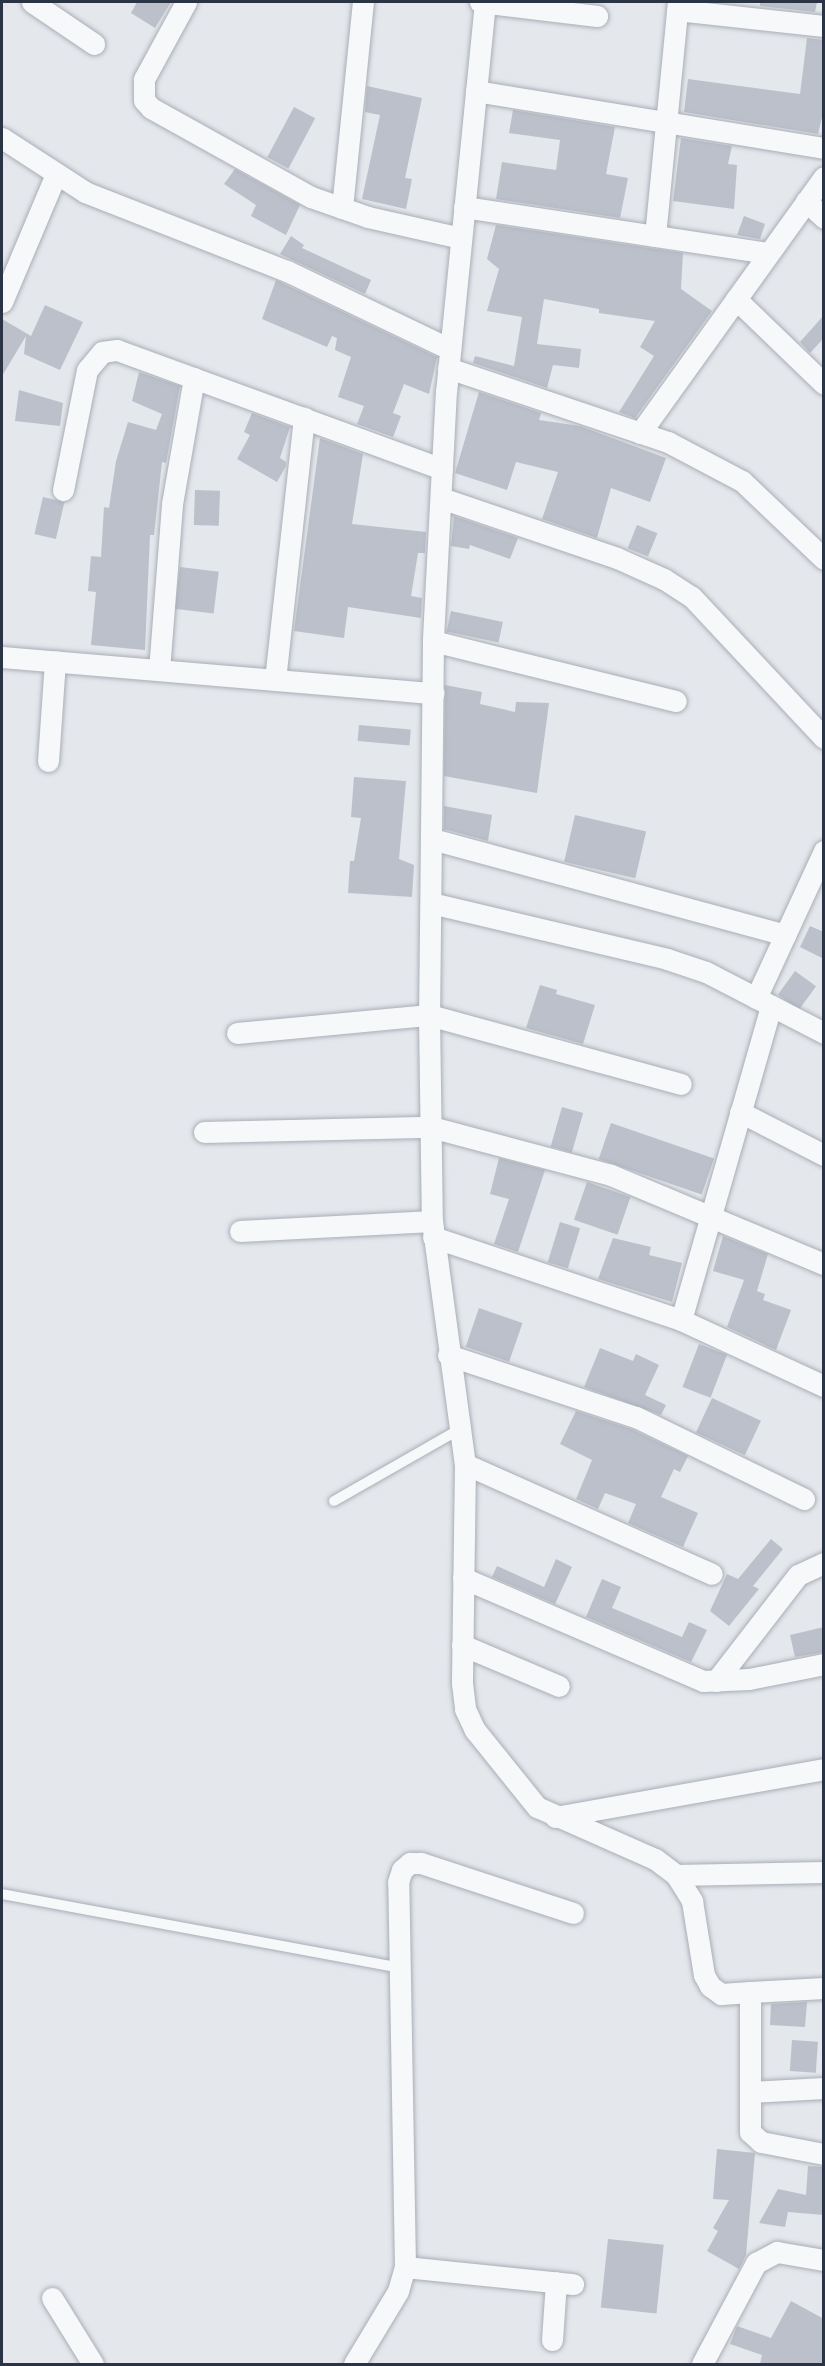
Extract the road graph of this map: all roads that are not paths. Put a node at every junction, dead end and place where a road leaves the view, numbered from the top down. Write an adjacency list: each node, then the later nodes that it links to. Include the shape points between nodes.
1 (32, 2): 8 (street)
2 (186, 2): 17 (street, via 144,79 144,100 151,108 311,197)
3 (363, 2): 17 (street)
4 (483, 2): 6 (street); 9 (street)
5 (678, 6): 7 (street); 10 (street)
6 (597, 16)
7 (824, 26)
8 (94, 44)
9 (476, 91): 10 (street); 16 (street)
10 (666, 122): 12 (street); 19 (street)
11 (2, 138): 13 (street)
12 (824, 148)
13 (56, 174): 23 (street); 24 (street, via 85,192 287,271)
14 (824, 177): 15 (street)
15 (806, 201): 18 (street); 21 (street)
16 (464, 207): 19 (street); 20 (street)
17 (342, 208): 20 (street)
18 (824, 218)
19 (656, 236): 21 (street)
20 (461, 238): 24 (street)
21 (769, 253): 22 (street)
22 (736, 299): 26 (street); 28 (street)
23 (2, 302)
24 (449, 359): 28 (street); 29 (street)
25 (194, 378): 27 (street); 30 (street, via 117,350 102,352 92,360); 36 (street, via 172,504)
26 (824, 384)
27 (304, 418): 29 (street); 37 (street)
28 (640, 433): 32 (street, via 668,442 742,481)
29 (442, 469): 31 (street)
30 (63, 490)
31 (441, 498): 33 (street); 40 (street, via 617,558 664,579 692,597)
32 (819, 546)
33 (433, 641): 38 (street); 39 (street)
34 (2, 657): 35 (street)
35 (55, 661): 36 (street); 41 (street)
36 (159, 670): 37 (street)
37 (275, 680): 38 (street)
38 (433, 693): 42 (street)
39 (676, 701)
40 (824, 738)
41 (48, 761)
42 (432, 839): 44 (street); 45 (street)
43 (822, 856): 45 (street)
44 (431, 903): 46 (street, via 667,959 706,972); 47 (street)
45 (785, 935): 46 (street)
46 (763, 1002): 49 (street); 51 (street)
47 (429, 1015): 48 (street); 50 (street); 52 (street)
48 (237, 1033)
49 (824, 1033)
50 (681, 1084)
51 (740, 1112): 54 (street); 55 (street)
52 (431, 1127): 53 (street); 55 (street, via 611,1175); 56 (street)
53 (204, 1132)
54 (824, 1155)
55 (710, 1217): 58 (street); 59 (street)
56 (433, 1229): 57 (street); 59 (street); 60 (street)
57 (240, 1231)
58 (824, 1264)
59 (681, 1320): 61 (street)
60 (448, 1355): 62 (street); 64 (street, via 636,1417)
61 (824, 1386)
62 (459, 1429): 63 (street); 65 (lane)
63 (465, 1464): 67 (street); 68 (street)
64 (804, 1499)
65 (334, 1501)
66 (824, 1563): 71 (street, via 798,1575)
67 (712, 1574)
68 (463, 1578): 69 (street); 71 (street, via 677,1672)
69 (462, 1645): 72 (street); 74 (street, via 465,1709 475,1730 516,1785 537,1807)
70 (824, 1664): 71 (street, via 749,1679)
71 (716, 1681)
72 (560, 1686)
73 (824, 1769): 74 (street)
74 (555, 1816): 76 (street, via 655,1859)
75 (824, 1872): 76 (street)
76 (676, 1875): 81 (street, via 692,1901 704,1975 710,1986 722,1994)
77 (2, 1894): 79 (lane)
78 (573, 1913): 79 (street, via 421,1863 410,1863 398,1882)
79 (400, 1968): 86 (street)
80 (824, 1988): 81 (street)
81 (750, 1992): 83 (street)
82 (824, 2088): 83 (street)
83 (750, 2092): 84 (street, via 750,2132 761,2142)
84 (824, 2154)
85 (824, 2260): 91 (street, via 777,2252 756,2263)
86 (405, 2267): 88 (street, via 564,2283); 90 (street, via 398,2291)
87 (52, 2298): 89 (street)
88 (552, 2340)
89 (93, 2364)
90 (354, 2364)
91 (702, 2364)

